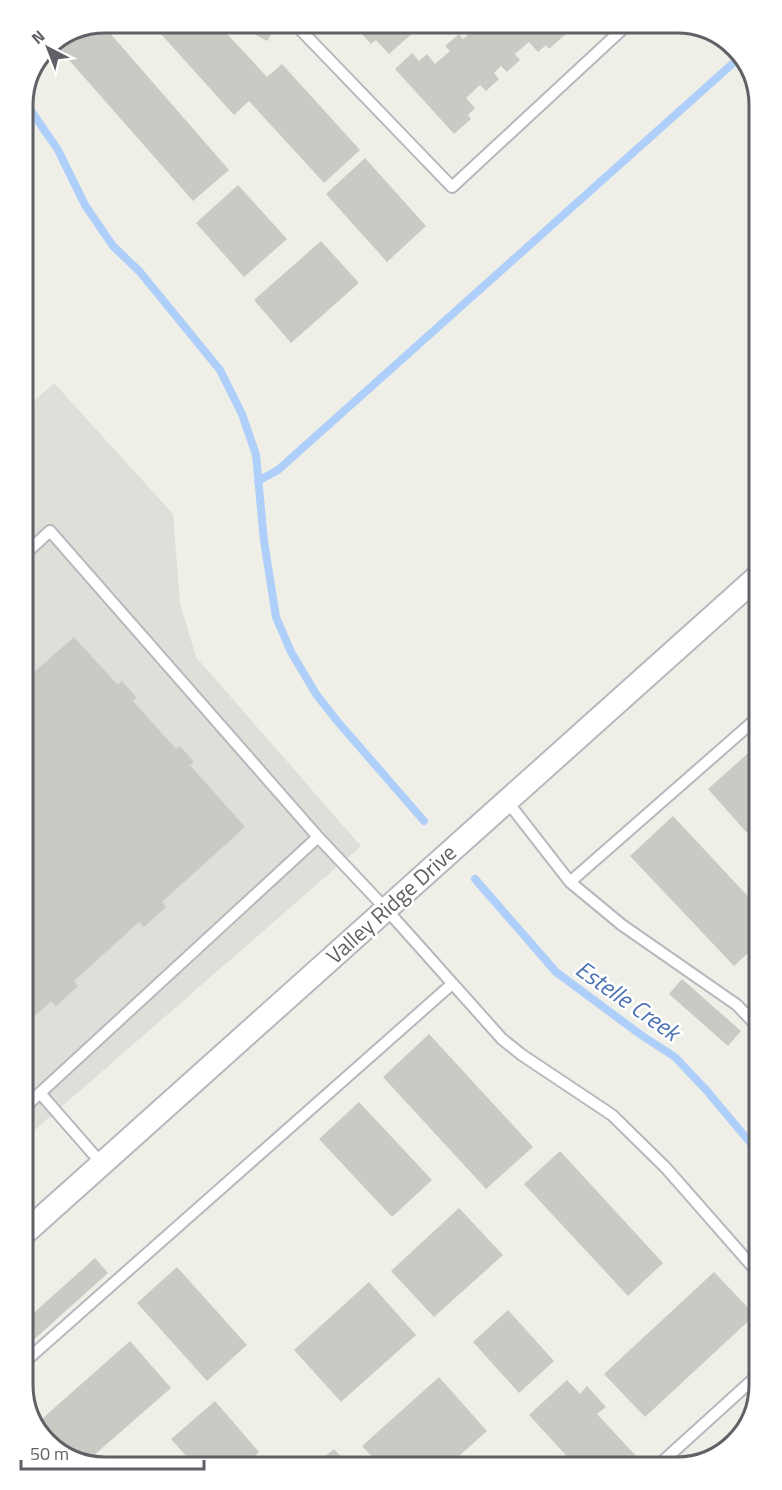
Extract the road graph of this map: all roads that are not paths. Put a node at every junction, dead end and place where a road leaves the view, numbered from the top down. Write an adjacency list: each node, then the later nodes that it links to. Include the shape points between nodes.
1 (304, 33): 2 (lane, via 452,188)
2 (618, 33)
3 (33, 547): 7 (lane, via 50,531)
4 (749, 584): 6 (street, Valley Ridge Drive)
5 (749, 725): 8 (lane)
6 (506, 801): 8 (lane); 9 (street, Valley Ridge Drive)
7 (318, 837): 9 (lane); 12 (lane)
8 (570, 882): 11 (lane)
9 (386, 909): 10 (lane); 14 (street, Valley Ridge Drive)
10 (452, 984): 16 (lane, via 502,1039 612,1115 666,1168); 17 (lane)
11 (749, 1018)
12 (40, 1093): 13 (lane); 14 (lane)
13 (33, 1099)
14 (102, 1164): 15 (street, Valley Ridge Drive)
15 (33, 1226)
16 (749, 1263)
17 (33, 1354)
18 (749, 1383): 19 (lane)
19 (668, 1457)

